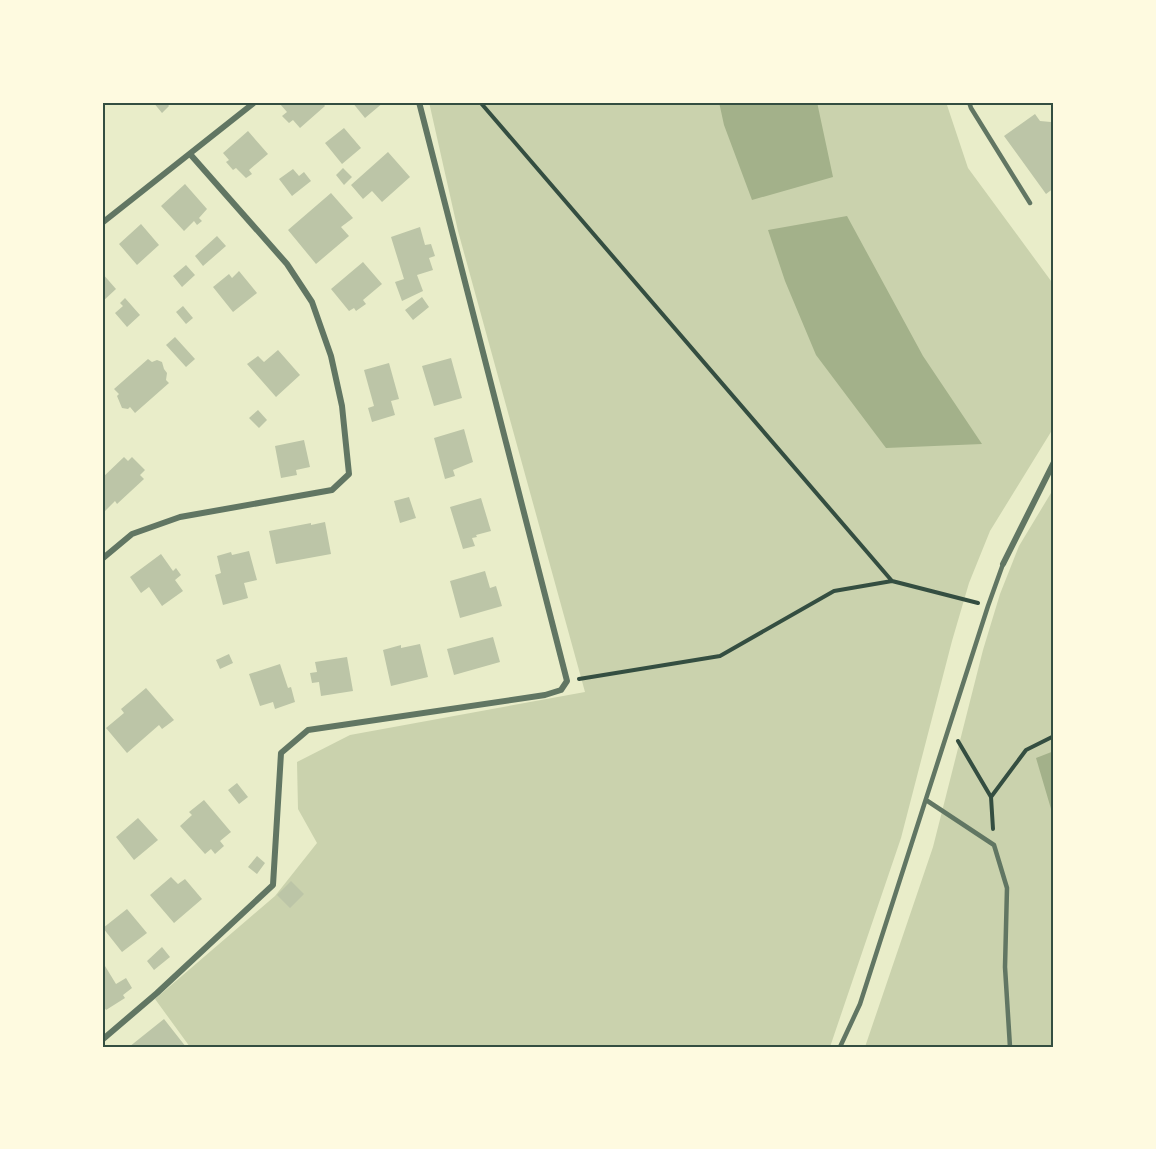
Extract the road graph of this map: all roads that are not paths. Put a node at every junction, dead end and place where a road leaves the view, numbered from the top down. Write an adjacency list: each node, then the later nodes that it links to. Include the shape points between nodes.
1 (255, 102): 4 (street)
2 (419, 102): 11 (street, via 567,681 561,690 545,695 308,730 281,753 273,885)
3 (969, 102): 5 (lane)
4 (190, 154): 6 (street); 8 (street, via 287,264 312,302 331,356 342,406 349,474 332,490 180,517 132,534)
5 (1030, 203)
6 (102, 223)
7 (1054, 462): 9 (street)
8 (102, 560)
9 (1003, 564): 10 (lane)
10 (926, 800): 12 (lane, via 861,1005); 13 (lane, via 994,845 1007,888 1005,967)
11 (102, 1040)
12 (840, 1047)
13 (1010, 1047)

